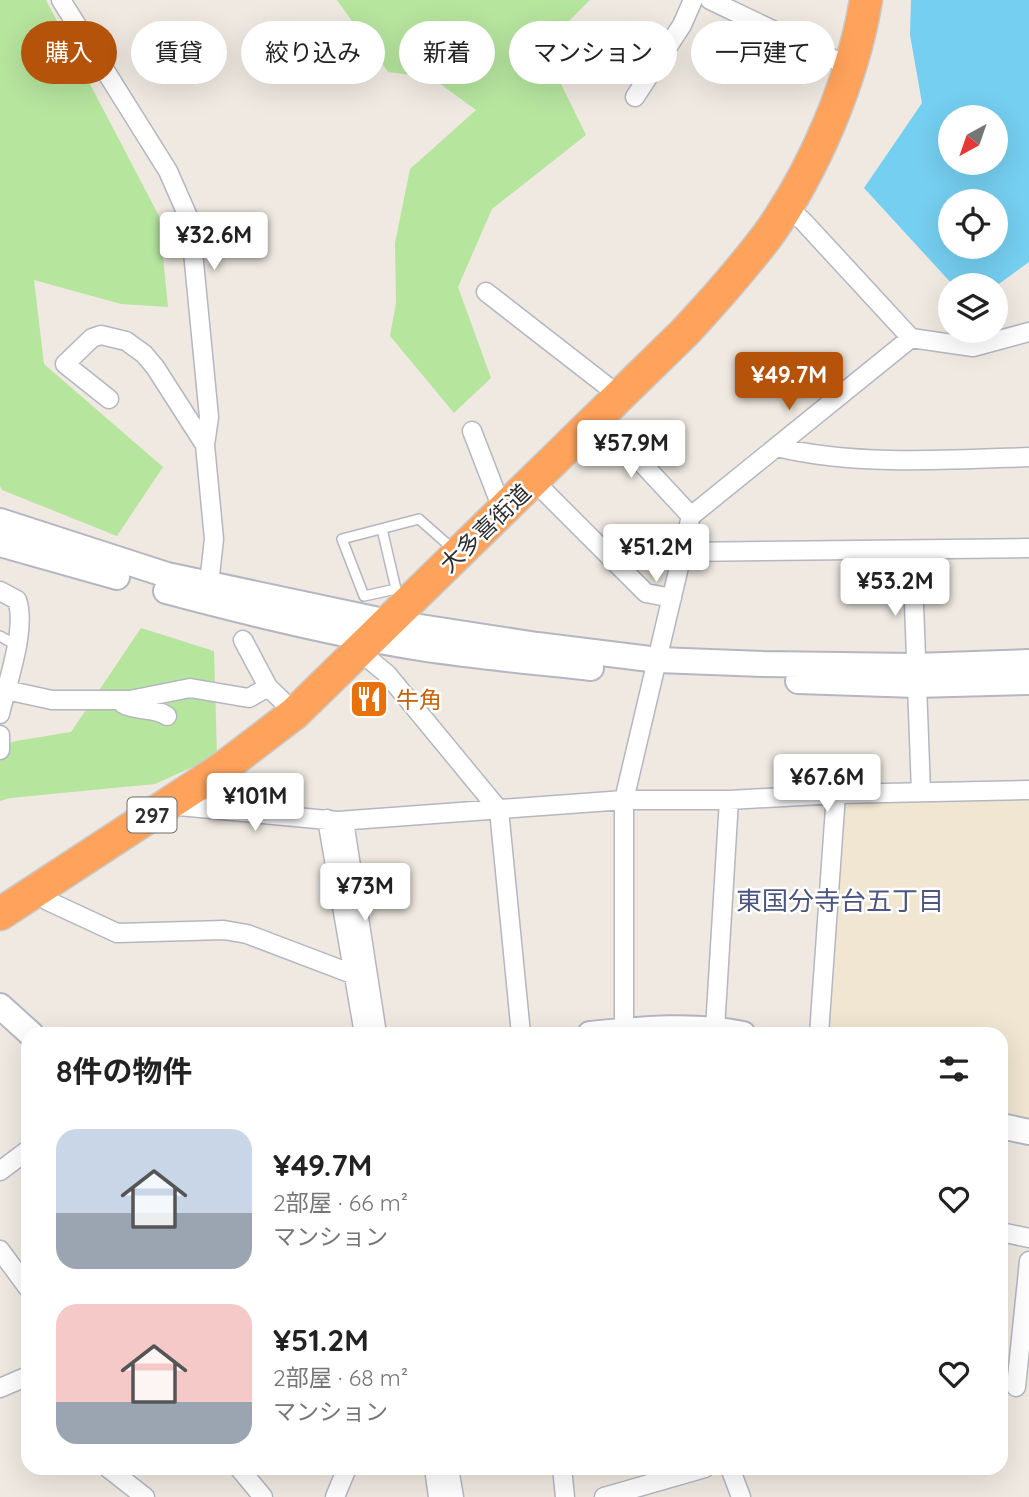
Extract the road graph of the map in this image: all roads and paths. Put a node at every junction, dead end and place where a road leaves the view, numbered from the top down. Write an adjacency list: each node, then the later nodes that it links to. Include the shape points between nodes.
1 (61, 0): 14 (street, via 169,171 190,221 208,417)
2 (693, 0): 6 (street)
3 (710, 0): 5 (street)
4 (866, 0): 5 (highway, 大多喜街道 / 297)
5 (850, 67): 7 (highway, 大多喜街道 / 297, via 815,154)
6 (635, 97)
7 (786, 206): 10 (street); 12 (highway, 大多喜街道 / 297, via 723,291)
8 (486, 292): 12 (street)
9 (1029, 332): 10 (street, via 973,347)
10 (911, 338): 15 (street)
11 (108, 400): 14 (street, via 65,364 101,335 126,341 144,354)
12 (610, 407): 17 (highway, 大多喜街道 / 297); 19 (street)
13 (472, 431): 18 (street)
14 (205, 445): 27 (street, via 214,539)
15 (777, 447): 16 (street, via 812,456); 19 (street)
16 (1029, 457)
17 (534, 481): 18 (highway, 大多喜街道 / 297); 29 (street, via 646,593)
18 (503, 511): 26 (highway, 大多喜街道 / 297)
19 (691, 516): 25 (street)
20 (0, 522): 27 (street)
21 (382, 529): 21 (lane, via 342,539 364,596 396,589); 26 (lane, via 419,519)
22 (0, 544): 31 (street, via 256,615)
23 (1029, 548): 24 (street)
24 (912, 550): 25 (street); 36 (street)
25 (683, 552): 29 (street)
26 (458, 553): 31 (highway, 大多喜街道 / 297)
27 (209, 584): 31 (street)
28 (0, 591): 33 (street, via 17,600 20,609)
29 (672, 598): 35 (street)
30 (0, 636): 33 (lane)
31 (373, 638): 35 (street); 41 (highway, 大多喜街道 / 297); 52 (street, via 387,674)
32 (243, 640): 38 (street)
33 (16, 645): 39 (street)
34 (1029, 663): 36 (street)
35 (656, 668): 36 (street, via 763,664); 49 (street)
36 (915, 676): 37 (street); 47 (street)
37 (1029, 682)
38 (268, 687): 40 (street, via 248,698 190,688); 41 (street)
39 (6, 690): 40 (street, via 52,700); 42 (street)
40 (118, 700): 43 (street, via 131,708)
41 (295, 713): 51 (highway, 大多喜街道 / 297)
42 (0, 714)
43 (167, 716)
44 (0, 735): 45 (street)
45 (0, 750)
46 (1029, 790): 47 (street)
47 (921, 792): 48 (street)
48 (836, 794): 50 (street); 64 (street)
49 (624, 800): 50 (street); 52 (street); 62 (street)
50 (729, 800): 63 (street)
51 (168, 805): 53 (street); 54 (highway, 大多喜街道 / 297)
52 (499, 810): 53 (street); 61 (street)
53 (336, 820): 56 (street); 60 (street)
54 (36, 892): 55 (highway, 大多喜街道 / 297); 56 (street, via 117,933 224,930 247,934)
55 (0, 914)
56 (355, 975): 59 (street)
57 (0, 1006): 58 (street)
58 (23, 1027)
59 (363, 1027)
60 (376, 1027)
61 (520, 1027)
62 (624, 1027)
63 (715, 1027)
64 (819, 1027)
65 (1008, 1128): 66 (street)
66 (1029, 1132)
67 (21, 1155): 68 (street)
68 (0, 1171)
69 (1008, 1233): 70 (street)
70 (1029, 1238)
71 (0, 1250): 73 (street)
72 (1029, 1261): 75 (street)
73 (21, 1278)
74 (21, 1379): 76 (street)
75 (1015, 1387)
76 (0, 1388)
77 (117, 1475): 85 (street)
78 (245, 1475): 86 (street)
79 (343, 1475): 87 (street)
80 (435, 1475): 88 (street)
81 (450, 1475): 89 (street)
82 (563, 1475): 90 (street)
83 (733, 1475): 92 (street)
84 (647, 1476): 91 (street)
85 (145, 1497)
86 (262, 1497)
87 (335, 1497)
88 (438, 1497)
89 (454, 1497)
90 (565, 1497)
91 (604, 1497)
92 (741, 1497)

